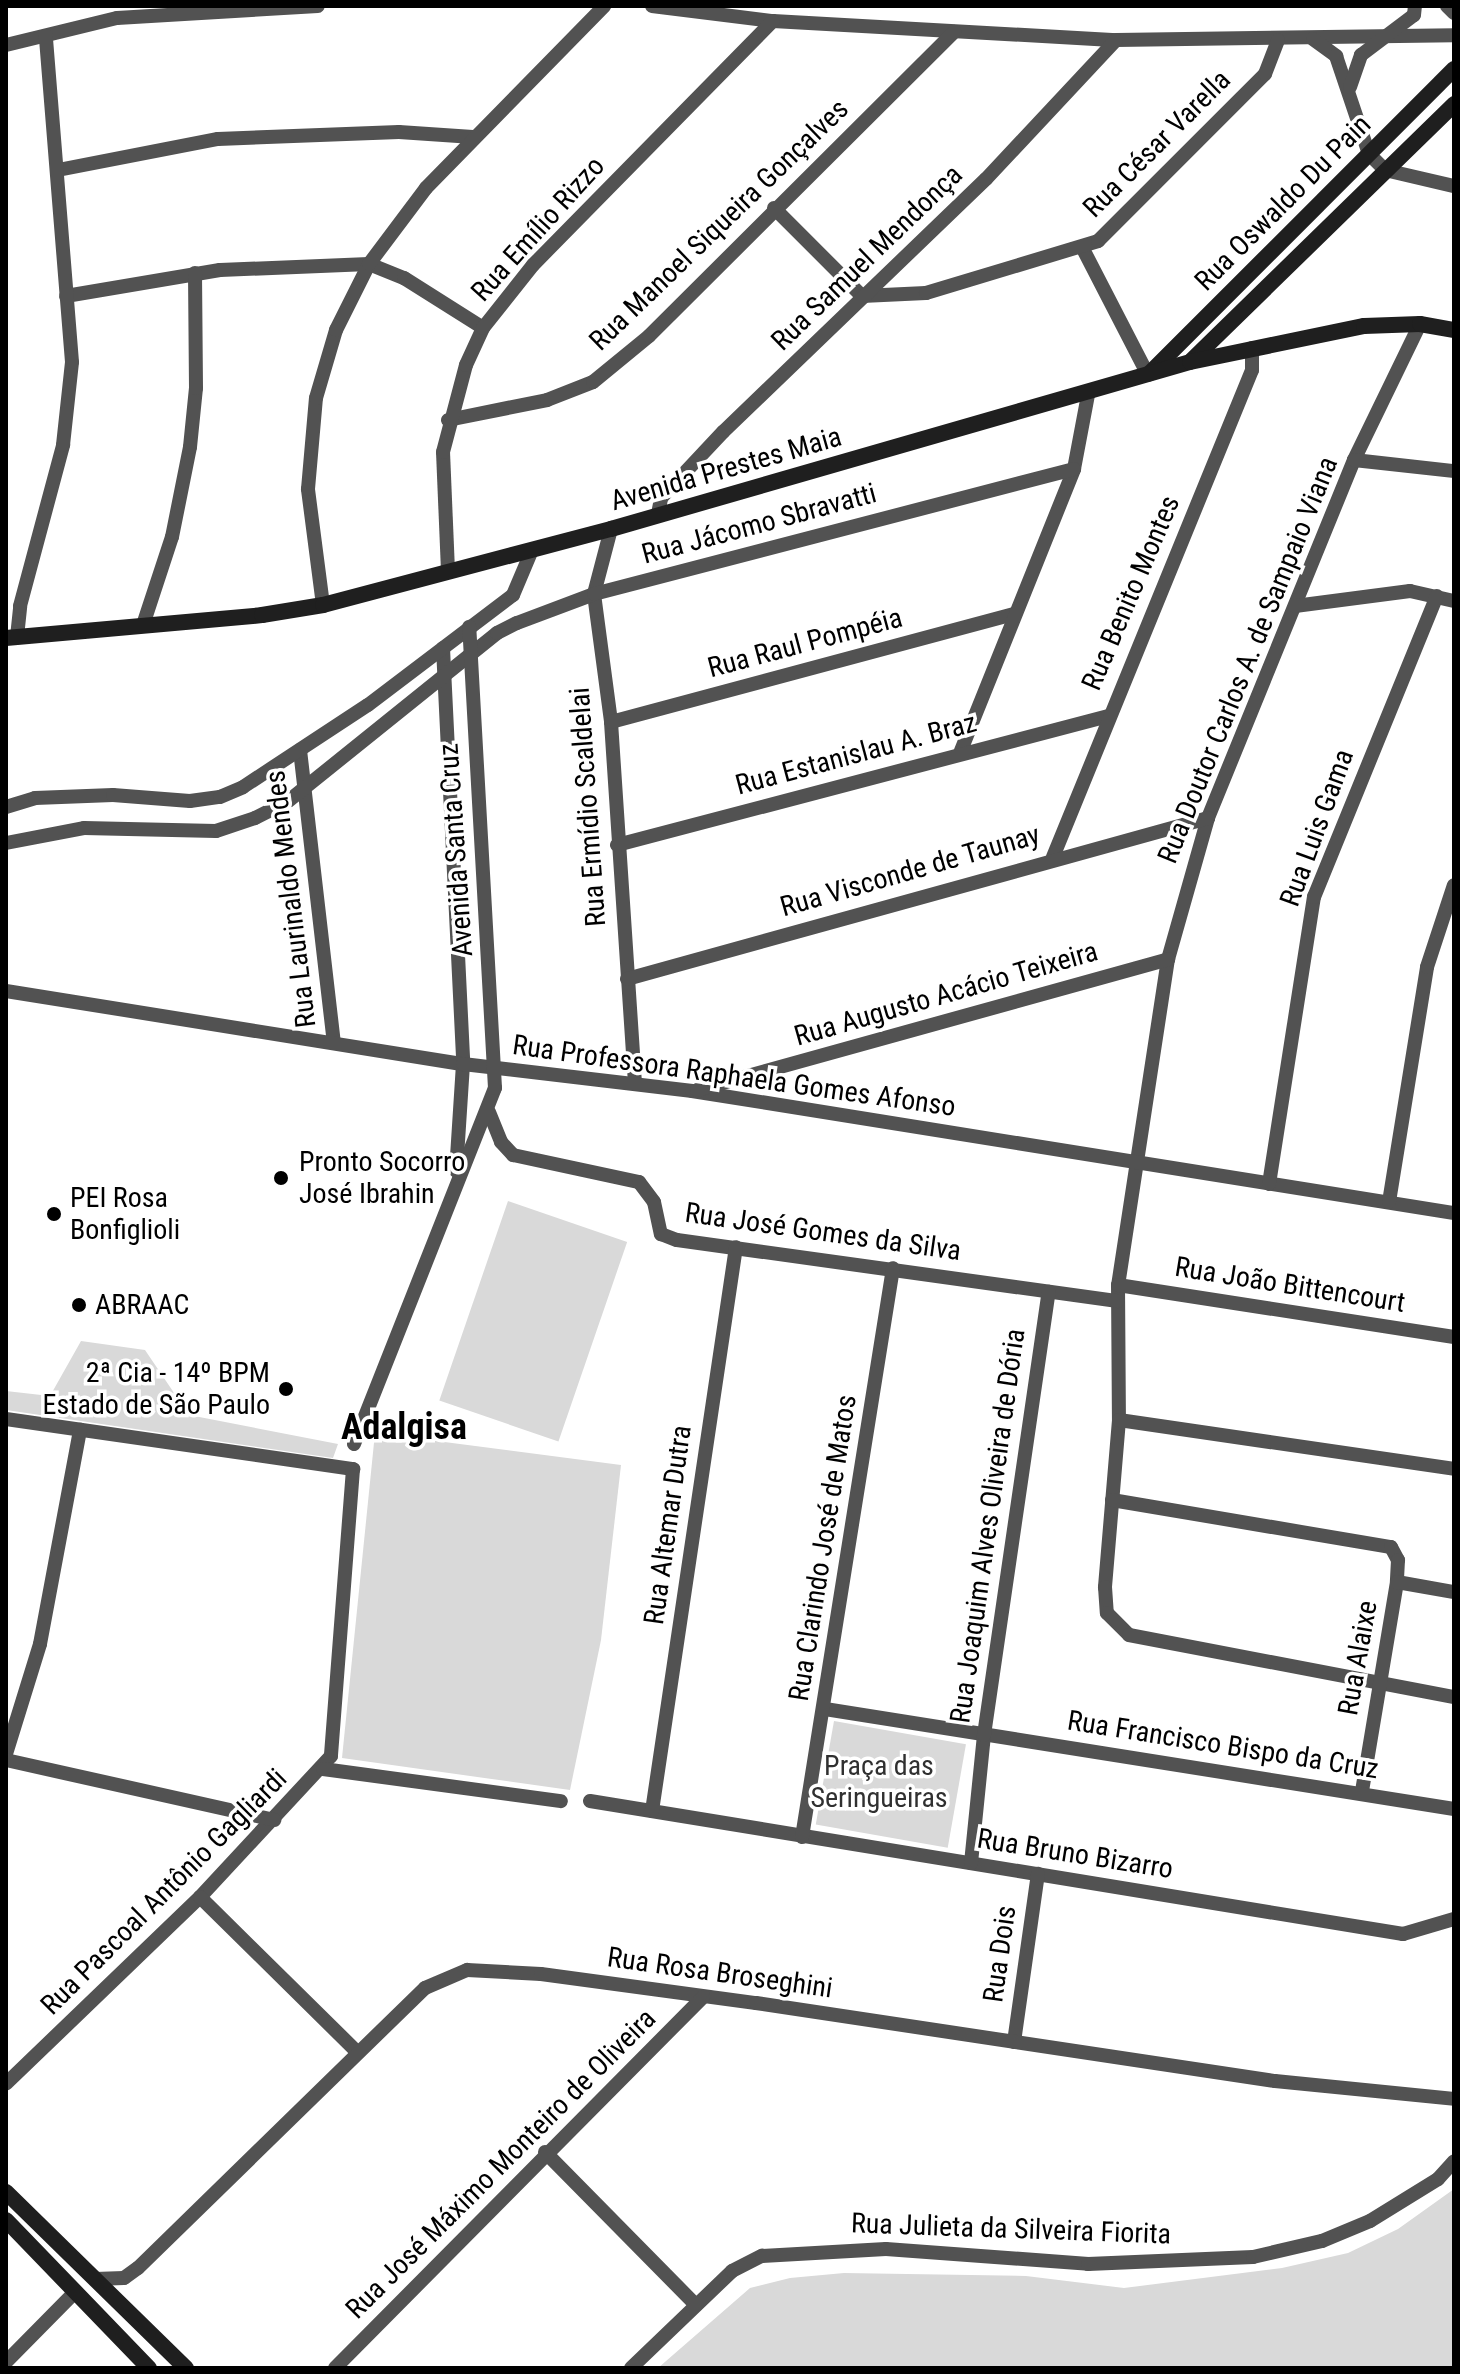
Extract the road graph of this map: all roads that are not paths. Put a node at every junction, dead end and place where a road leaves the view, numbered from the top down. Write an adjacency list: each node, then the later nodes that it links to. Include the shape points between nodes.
1 (318, 6): 10 (street, via 117,18)
2 (604, 6): 19 (street)
3 (652, 6): 7 (street)
4 (1415, 6): 11 (street, via 1401,25)
5 (1447, 6): 6 (street)
6 (1454, 13)
7 (773, 21): 8 (street); 31 (street, Rua Emílio Rizzo, via 533,265)
8 (954, 32): 13 (street); 24 (street, Rua Manoel Siqueira Gonçalves)
9 (1454, 35): 11 (street)
10 (46, 36): 15 (street); 21 (street)
11 (1380, 36): 12 (street); 17 (street, via 1353,68)
12 (1313, 39): 14 (street); 17 (street, via 1336,56)
13 (1116, 40): 14 (street); 29 (street, Rua Samuel Mendonça, via 986,179)
14 (1278, 40): 25 (street, Rua César Varella, via 1265,74 1114,229)
15 (6, 45)
16 (1454, 69): 20 (main road, Rua Oswaldo Du Pain)
17 (1350, 92): 20 (street)
18 (1454, 104): 22 (main road, Rua Oswaldo Du Pain)
19 (473, 137): 21 (street, via 399,132 218,139); 26 (street)
20 (1369, 154): 22 (street); 35 (main road, Rua Oswaldo Du Pain)
21 (58, 170): 28 (street)
22 (1385, 170): 23 (street); 34 (main road, Rua Oswaldo Du Pain)
23 (1454, 186)
24 (774, 208): 29 (street); 37 (street, Rua Manoel Siqueira Gonçalves, via 649,336 593,382 547,400)
25 (1082, 247): 29 (street, Rua César Varella, via 926,293); 35 (street)
26 (369, 264): 27 (street); 31 (street, via 404,278); 48 (street, via 336,330 316,398 308,489)
27 (195, 273): 28 (street); 51 (street, via 196,388 190,447 172,537)
28 (66, 296): 53 (street, via 72,362 63,445)
29 (862, 296): 41 (street, Rua Samuel Mendonça, via 682,475 661,498)
30 (1420, 324): 32 (main road, Avenida Prestes Maia); 33 (main road, Avenida Prestes Maia, via 1364,326); 38 (street, Rua Doutor Carlos A. de Sampaio Viana)
31 (483, 328): 37 (street, Rua Emílio Rizzo)
32 (1454, 330)
33 (1252, 348): 34 (main road, Avenida Prestes Maia); 57 (street, Rua Benito Montes, via 1252,370)
34 (1190, 362): 35 (main road, Avenida Prestes Maia)
35 (1148, 375): 36 (main road, Avenida Prestes Maia)
36 (1088, 395): 39 (street); 41 (main road, Avenida Prestes Maia)
37 (448, 420): 44 (street, Rua Emílio Rizzo, via 440,481)
38 (1354, 460): 40 (street); 49 (street, Rua Doutor Carlos A. de Sampaio Viana)
39 (1074, 469): 45 (street, Rua Jácomo Sbravatti); 50 (street)
40 (1454, 471)
41 (658, 514): 42 (main road, Avenida Prestes Maia)
42 (611, 529): 43 (main road, Avenida Prestes Maia); 45 (street, Rua Ermídio Scaldelai)
43 (532, 550): 44 (main road, Avenida Prestes Maia); 52 (street, via 513,595)
44 (448, 571): 48 (main road, Avenida Prestes Maia)
45 (594, 594): 55 (street, Rua Jácomo Sbravatti, via 517,623); 58 (street, Rua Ermídio Scaldelai)
46 (1437, 596): 47 (street); 49 (street, via 1371,592); 78 (street, Rua Luis Gama, via 1314,897)
47 (1454, 601)
48 (323, 605): 51 (main road, Avenida Prestes Maia)
49 (1295, 606): 63 (street, Rua Doutor Carlos A. de Sampaio Viana)
50 (1013, 614): 58 (street, Rua Raul Pompéia); 60 (street)
51 (143, 625): 53 (main road, Avenida Prestes Maia)
52 (469, 627): 54 (street); 55 (street, Avenida Santa Cruz)
53 (12, 638)
54 (443, 648): 56 (street, Avenida Santa Cruz); 59 (street)
55 (469, 656): 56 (street, Rua Jácomo Sbravatti); 73 (street, Avenida Santa Cruz)
56 (444, 679): 61 (street, Rua Jácomo Sbravatti); 72 (street, Avenida Santa Cruz)
57 (1108, 716): 60 (street, Rua Estanislau A. Braz); 66 (street, Rua Benito Montes)
58 (611, 722): 65 (street, Rua Ermídio Scaldelai)
59 (300, 750): 61 (street, Rua Laurinaldo Mendes); 62 (street, via 220,797 35,798)
60 (960, 753): 65 (street, Rua Estanislau A. Braz)
61 (306, 787): 64 (street, Rua Jácomo Sbravatti, via 255,818 216,831 84,828); 71 (street, Rua Laurinaldo Mendes)
62 (10, 803)
63 (1208, 818): 66 (street, Rua Visconde de Taunay); 68 (street, Rua Doutor Carlos A. de Sampaio Viana)
64 (6, 843)
65 (617, 845): 69 (street, Rua Ermídio Scaldelai)
66 (1053, 857): 69 (street, Rua Visconde de Taunay)
67 (1454, 885): 80 (street, via 1427,967)
68 (1168, 959): 75 (street, Rua Augusto Acácio Teixeira); 77 (street, Rua Doutor Carlos A. de Sampaio Viana)
69 (627, 979): 74 (street, Rua Ermídio Scaldelai)
70 (6, 991): 71 (street, Rua Professora Raphaela Gomes Afonso)
71 (334, 1042): 72 (street, Rua Professora Raphaela Gomes Afonso)
72 (463, 1064): 73 (street, Rua Professora Raphaela Gomes Afonso); 79 (street, Avenida Santa Cruz)
73 (498, 1068): 74 (street, Rua Professora Raphaela Gomes Afonso); 76 (street, Avenida Santa Cruz)
74 (635, 1083): 75 (street, Rua Professora Raphaela Gomes Afonso)
75 (692, 1091): 77 (street, Rua Professora Raphaela Gomes Afonso)
76 (489, 1112): 79 (street, Avenida Santa Cruz); 82 (street, Rua José Gomes da Silva, via 501,1142 513,1155 639,1182 654,1202 661,1234)
77 (1136, 1163): 78 (street, Rua Professora Raphaela Gomes Afonso); 85 (street, Rua Doutor Carlos A. de Sampaio Viana)
78 (1269, 1184): 80 (street, Rua Professora Raphaela Gomes Afonso)
79 (455, 1187): 90 (street)
80 (1389, 1202): 81 (street, Rua Professora Raphaela Gomes Afonso)
81 (1454, 1213)
82 (736, 1247): 83 (street, Rua José Gomes da Silva); 105 (street, Rua Altemar Dutra)
83 (893, 1268): 84 (street, Rua José Gomes da Silva); 97 (street, Rua Clarindo José de Matos)
84 (1049, 1292): 85 (street, Rua José Gomes da Silva); 98 (street, Rua Joaquim Alves Oliveira de Dória)
85 (1118, 1293): 86 (street, Rua João Bittencourt); 88 (street, Rua Doutor Carlos A. de Sampaio Viana)
86 (1454, 1337)
87 (6, 1419): 89 (street)
88 (1119, 1420): 91 (street); 92 (street, Rua Doutor Carlos A. de Sampaio Viana)
89 (80, 1430): 99 (street, via 40,1644); 100 (street, via 353,1469 335,1743)
90 (354, 1444)
91 (1454, 1469)
92 (1112, 1500): 93 (street, Rua Alaixe, via 1380,1542 1391,1547 1398,1560); 95 (street, Rua Doutor Carlos A. de Sampaio Viana, via 1107,1613 1129,1635)
93 (1397, 1582): 94 (street); 95 (street, Rua Alaixe)
94 (1454, 1592)
95 (1379, 1681): 96 (street); 101 (street, Rua Alaixe)
96 (1454, 1697)
97 (825, 1709): 98 (street, Rua Francisco Bispo da Cruz); 107 (street, Rua Clarindo José de Matos)
98 (984, 1735): 101 (street, Rua Francisco Bispo da Cruz); 108 (street, Rua Joaquim Alves Oliveira de Dória)
99 (6, 1757): 106 (street)
100 (323, 1769): 102 (street); 106 (street, Rua Pascoal Antônio Gagliardi)
101 (1362, 1791): 104 (street, Rua Francisco Bispo da Cruz)
102 (561, 1801)
103 (590, 1801): 105 (street, Rua Bruno Bizarro)
104 (1454, 1809)
105 (652, 1811): 107 (street, Rua Bruno Bizarro)
106 (274, 1820): 110 (street, Rua Pascoal Antônio Gagliardi)
107 (802, 1837): 108 (street, Rua Bruno Bizarro)
108 (971, 1863): 109 (street, Rua Bruno Bizarro)
109 (1038, 1874): 111 (street, Rua Bruno Bizarro, via 1403,1934); 113 (street, Rua Dois)
110 (200, 1897): 114 (street); 115 (street, Rua Pascoal Antônio Gagliardi)
111 (1454, 1919)
112 (703, 1997): 113 (street, Rua Rosa Broseghini); 114 (street, Rua Rosa Broseghini, via 541,1974 467,1970 425,1988); 117 (street, Rua José Máximo Monteiro de Oliveira)
113 (1014, 2042): 116 (street, Rua Rosa Broseghini, via 1275,2081)
114 (357, 2052): 121 (street, Rua Rosa Broseghini, via 138,2268 124,2278)
115 (6, 2084)
116 (1454, 2099)
117 (545, 2152): 123 (street); 127 (street, Rua José Máximo Monteiro de Oliveira)
118 (1454, 2161): 123 (street, Rua Julieta da Silveira Fiorita, via 1438,2179 1370,2221 1281,2252 1088,2264 886,2249 792,2251 748,2261)
119 (6, 2192): 121 (main road)
120 (6, 2220): 122 (main road)
121 (95, 2279): 126 (main road)
122 (75, 2292): 124 (street); 125 (main road)
123 (696, 2305): 128 (street, Rua Julieta da Silveira Fiorita)
124 (6, 2362)
125 (149, 2368)
126 (186, 2368)
127 (335, 2368)
128 (631, 2368)

